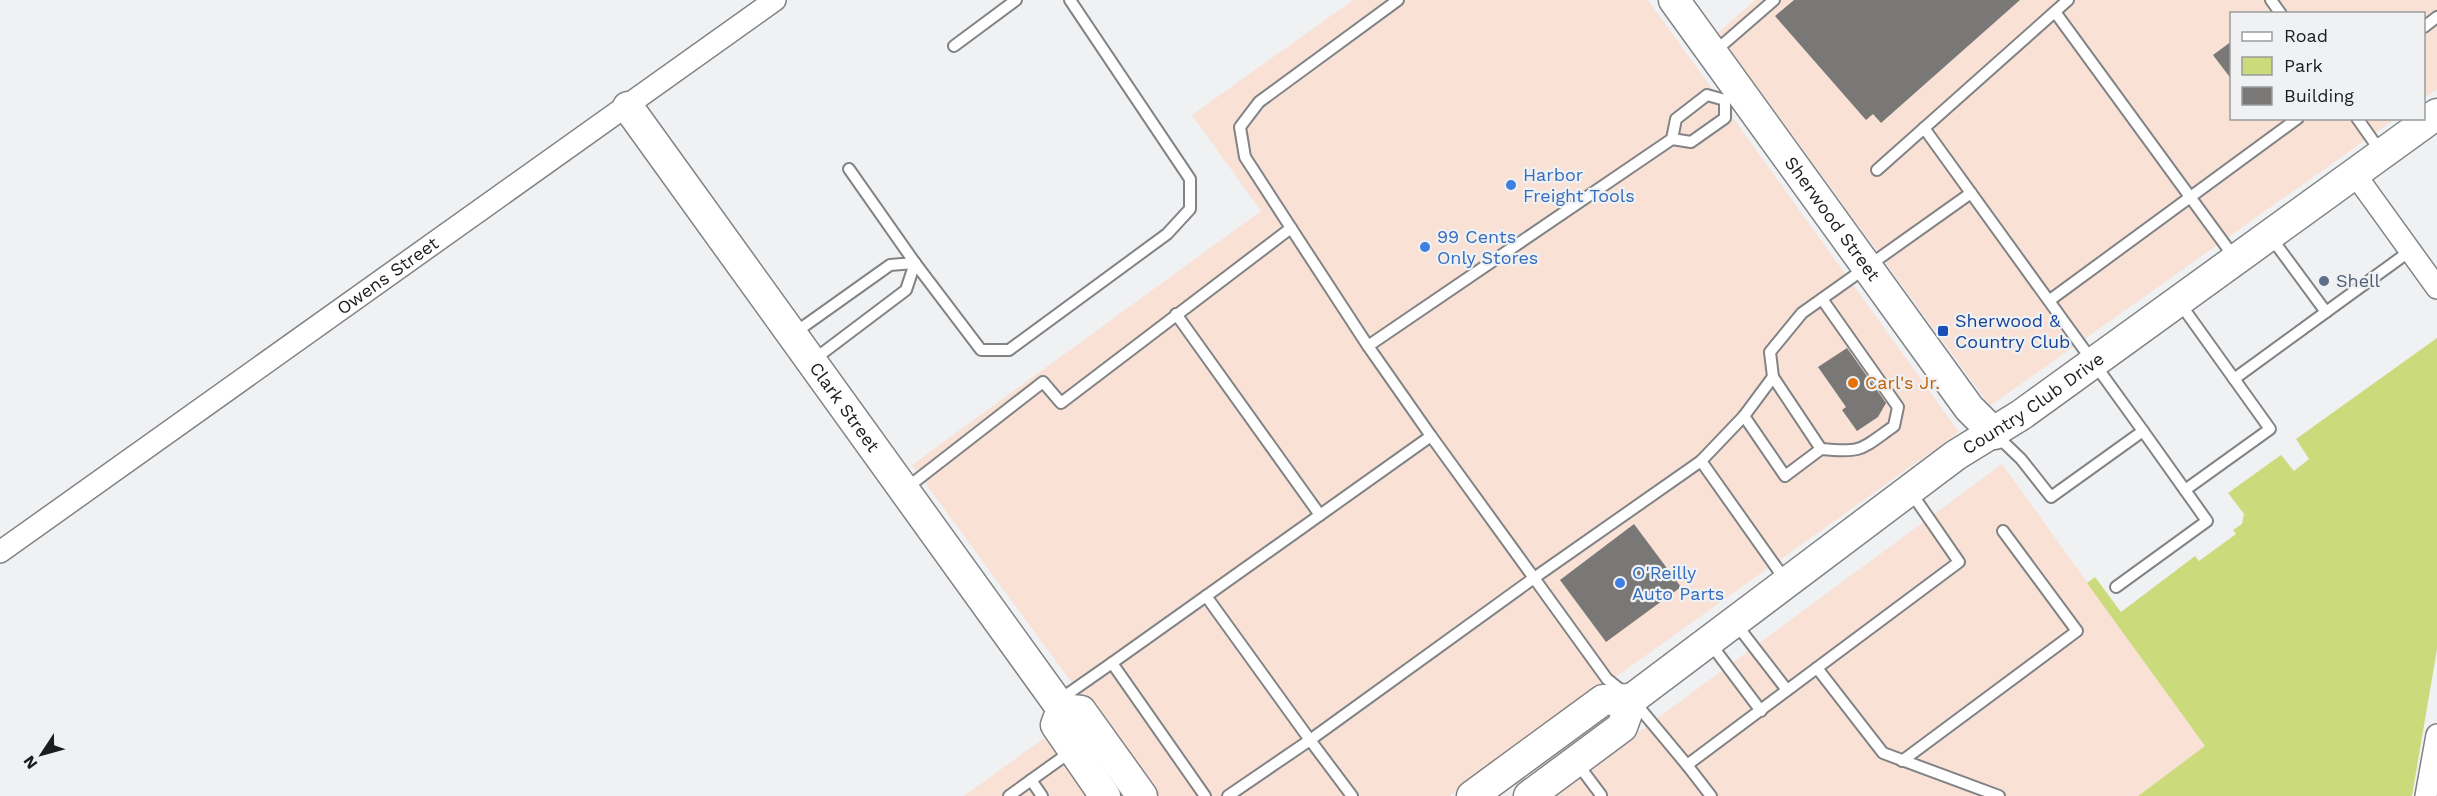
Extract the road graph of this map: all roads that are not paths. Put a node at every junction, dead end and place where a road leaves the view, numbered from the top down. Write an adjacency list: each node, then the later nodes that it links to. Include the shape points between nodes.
1 (775, 0): 14 (street, Owens Street)
2 (1016, 0): 11 (lane)
3 (1070, 0): 30 (lane, via 1190,179 1190,209 1167,234 1010,350 981,350)
4 (1398, 0): 26 (lane, via 1259,102 1240,127 1245,157)
5 (1674, 0): 12 (street, Sherwood Street)
6 (1774, 0): 12 (lane)
7 (2068, 0): 8 (lane)
8 (2055, 12): 18 (lane); 25 (lane)
9 (2437, 17): 10 (lane)
10 (2425, 26)
11 (954, 46)
12 (1713, 54): 13 (street, Sherwood Street)
13 (1732, 95): 19 (lane, via 1707,95 1676,119); 19 (lane, via 1725,118 1690,142); 31 (street, Sherwood Street)
14 (628, 107): 38 (street, Clark Street); 55 (street, Owens Street)
15 (2437, 114): 20 (street, Country Club Drive)
16 (2295, 120): 25 (lane)
17 (2358, 120): 20 (lane)
18 (1924, 128): 22 (lane); 24 (lane)
19 (1672, 139): 39 (lane)
20 (2381, 152): 23 (street, Country Club Drive)
21 (849, 169): 30 (lane)
22 (1877, 171)
23 (2354, 173): 27 (street, Country Club Drive); 28 (street)
24 (1971, 193): 31 (lane); 34 (lane)
25 (2191, 197): 29 (lane); 34 (lane)
26 (1291, 228): 37 (lane); 39 (lane)
27 (2270, 236): 29 (street, Country Club Drive); 36 (lane)
28 (2410, 251): 32 (street); 36 (lane)
29 (2236, 260): 35 (street, Country Club Drive)
30 (915, 263): 38 (lane, via 890,265); 40 (lane, via 906,290)
31 (1868, 268): 33 (lane); 46 (street, Sherwood Street, via 1969,408)
32 (2437, 288)
33 (1822, 299): 42 (lane, via 1803,313 1770,352); 48 (lane, via 1898,407 1894,426 1861,450)
34 (2050, 300): 41 (lane)
35 (2179, 302): 41 (street, Country Club Drive); 43 (lane)
36 (2326, 312): 43 (lane)
37 (1176, 314): 50 (lane, via 1061,403 1043,382); 53 (lane)
38 (792, 336): 40 (street, Clark Street)
39 (1368, 346): 47 (lane)
40 (811, 362): 50 (street, Clark Street)
41 (2095, 363): 45 (lane); 46 (street, Country Club Drive)
42 (1773, 376): 44 (lane); 48 (lane)
43 (2234, 379): 52 (lane, via 2270,429)
44 (1744, 417): 48 (lane, via 1785,476); 49 (lane)
45 (2143, 431): 46 (lane, via 2051,497); 52 (lane)
46 (1995, 434): 51 (street, Country Club Drive, via 1956,454)
47 (1431, 436): 53 (lane); 56 (lane)
48 (1821, 449)
49 (1701, 461): 56 (lane); 57 (lane)
50 (904, 490): 66 (street, Clark Street)
51 (1909, 490): 57 (street, Country Club Drive); 63 (lane, via 1959,561)
52 (2185, 490): 58 (lane, via 2207,521)
53 (1320, 515): 59 (lane)
54 (2003, 531): 72 (lane, via 2077,631)
55 (0, 552)
56 (1534, 578): 65 (lane, via 1607,679); 69 (lane)
57 (1786, 581): 60 (street, Country Club Drive)
58 (2116, 587)
59 (1206, 596): 62 (lane); 69 (lane)
60 (1734, 621): 61 (street, Country Club Drive); 64 (lane)
61 (1708, 640): 65 (street, Country Club Drive); 67 (lane)
62 (1112, 663): 66 (lane); 80 (lane)
63 (1817, 668): 64 (lane); 72 (lane, via 1882,753)
64 (1787, 690): 67 (lane)
65 (1632, 699): 71 (street, via 1623,727); 73 (lane); 83 (street, via 1603,700)
66 (1059, 705): 70 (street, via 1056,725); 79 (street, via 1081,711)
67 (1761, 711): 73 (lane)
68 (2437, 735): 88 (street)
69 (1310, 740): 81 (lane); 82 (lane)
70 (1073, 750): 74 (lane); 77 (street); 78 (street, via 1086,746)
71 (1576, 761): 84 (street); 85 (lane)
72 (1902, 761): 87 (lane)
73 (1688, 765): 86 (lane)
74 (1031, 780): 75 (lane); 76 (lane)
75 (1009, 796)
76 (1042, 796)
77 (1106, 796)
78 (1126, 796)
79 (1142, 796)
80 (1206, 796)
81 (1228, 796)
82 (1352, 796)
83 (1472, 796)
84 (1529, 796)
85 (1600, 796)
86 (1711, 796)
87 (1999, 796)
88 (2426, 796)

